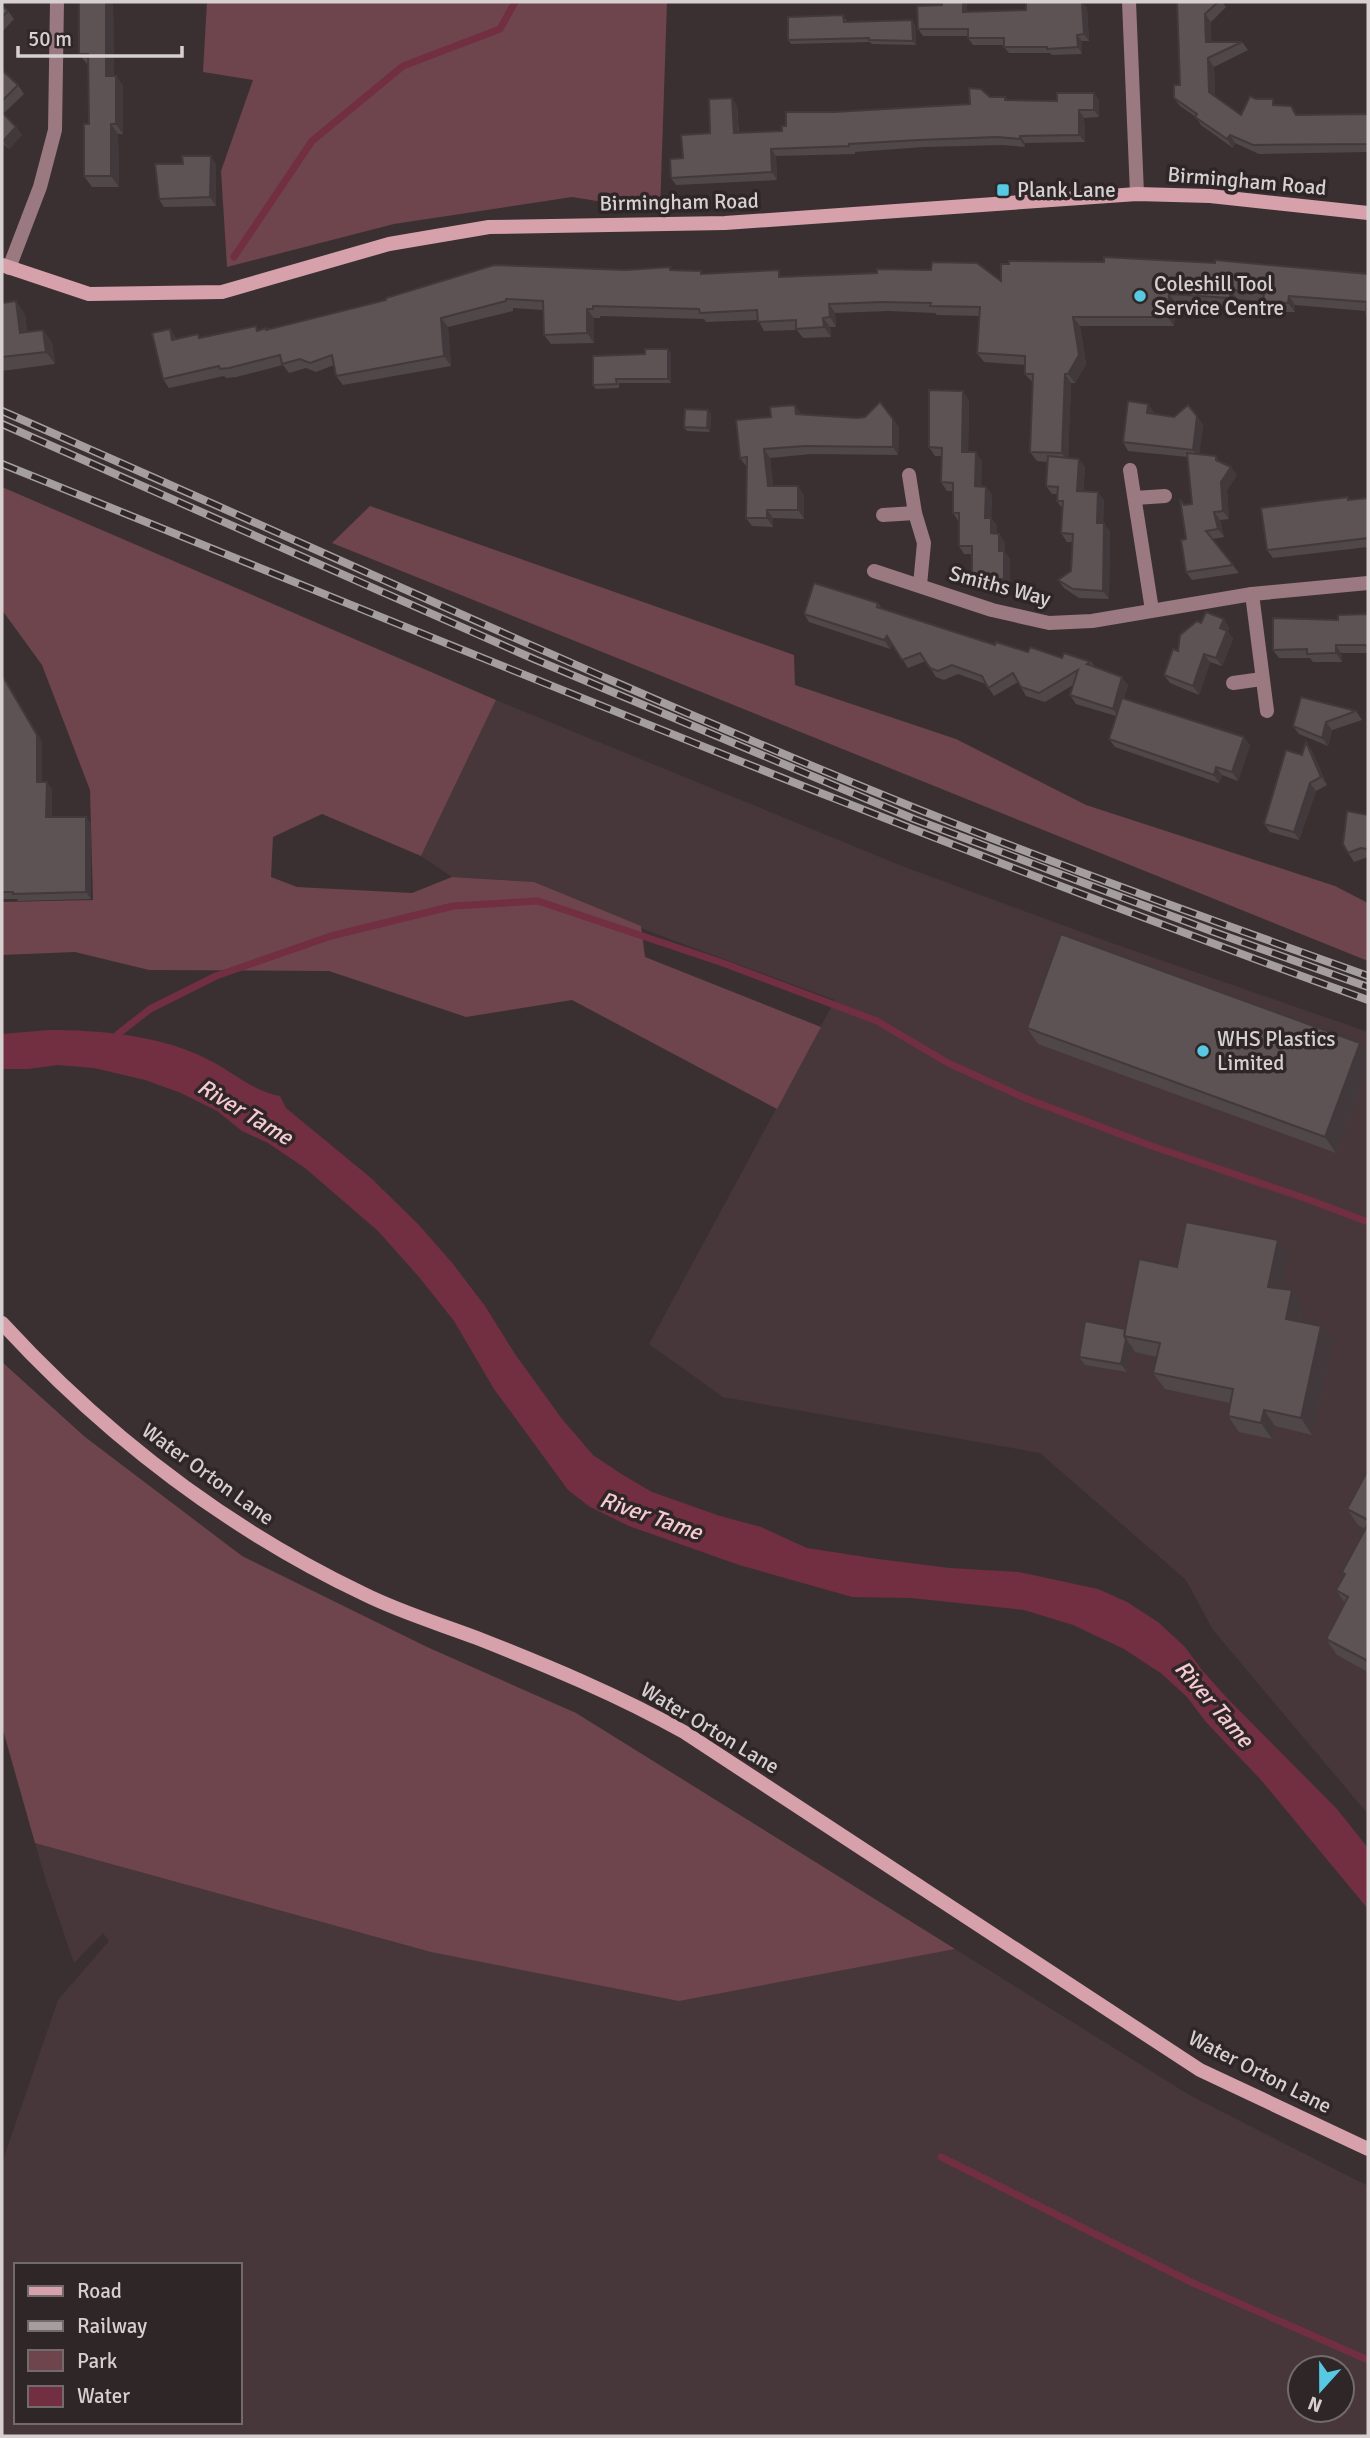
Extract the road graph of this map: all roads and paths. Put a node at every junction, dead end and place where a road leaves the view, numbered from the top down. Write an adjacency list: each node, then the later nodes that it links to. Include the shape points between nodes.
1 (57, 2): 5 (street, via 55,130 40,187)
2 (1129, 2): 3 (street)
3 (1137, 194): 4 (street, Birmingham Road, via 1210,196); 5 (street, Birmingham Road, via 725,223 489,227 388,244 222,292 89,294)
4 (1368, 214)
5 (5, 266)
6 (1130, 470): 9 (street)
7 (909, 475): 10 (street, Smiths Way)
8 (1165, 496): 9 (street)
9 (1135, 498): 16 (street)
10 (915, 513): 11 (street); 14 (street, Smiths Way, via 924,543)
11 (883, 515)
12 (874, 571): 14 (street, Smiths Way)
13 (1368, 583): 15 (street, Smiths Way)
14 (920, 585): 16 (street, Smiths Way, via 992,610 1049,623 1093,621)
15 (1252, 594): 16 (street, Smiths Way); 17 (street)
16 (1152, 610)
17 (1262, 679): 18 (street); 19 (street)
18 (1233, 683)
19 (1267, 711)
20 (2, 1323): 21 (street, Water Orton Lane, via 106,1426 197,1498 278,1550 366,1595 639,1707 1200,2070)
21 (1368, 2149)

